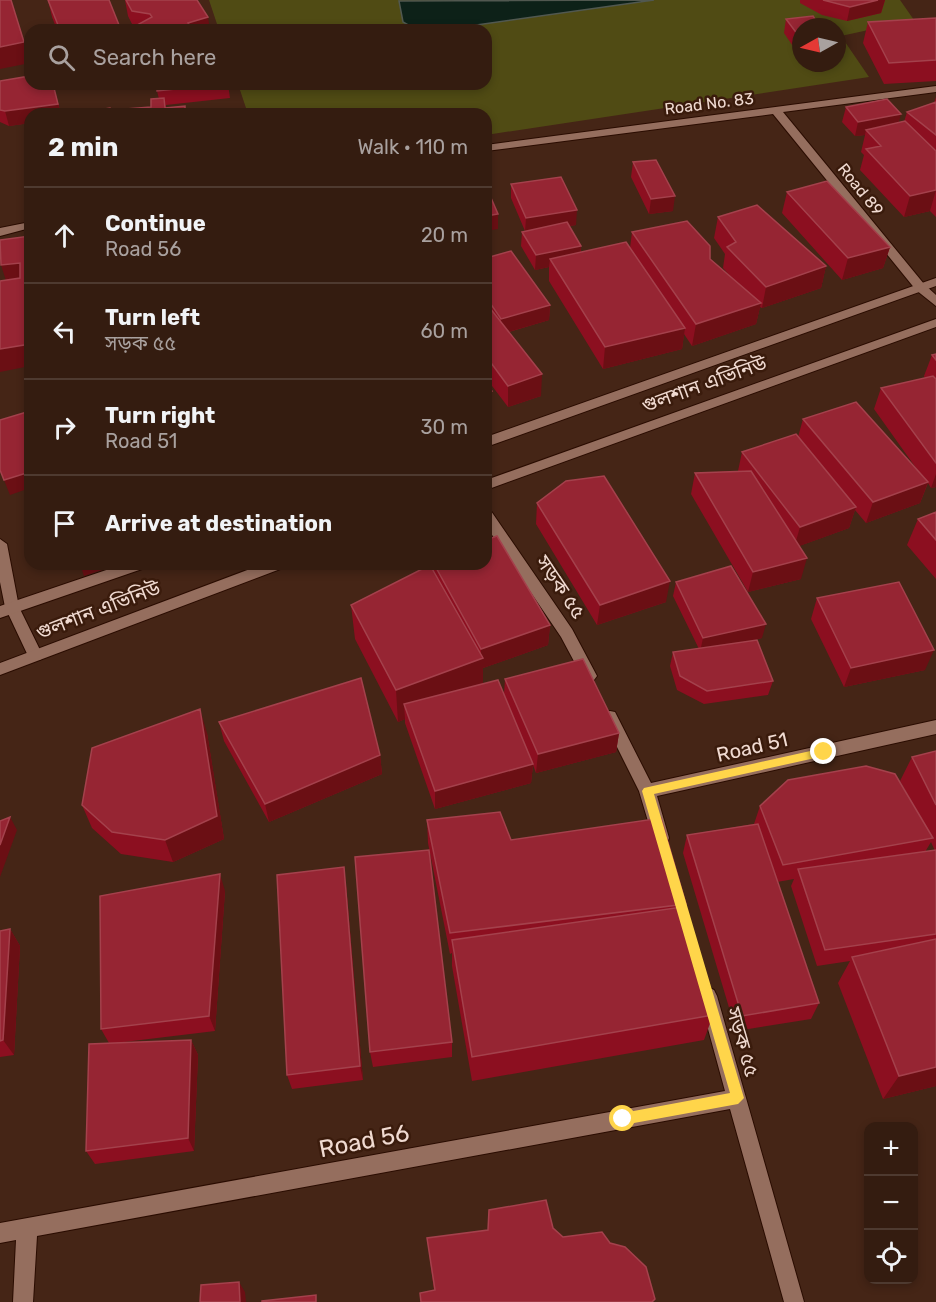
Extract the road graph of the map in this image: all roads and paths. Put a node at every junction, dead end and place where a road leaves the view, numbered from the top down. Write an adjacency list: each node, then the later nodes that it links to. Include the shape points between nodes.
1 (936, 89): 2 (street, Road No. 83)
2 (776, 111): 3 (street, Road No. 83); 7 (street, Road 89)
3 (492, 147)
4 (24, 226): 5 (street)
5 (0, 232)
6 (936, 282): 7 (street, গুলশান এভিনিউ)
7 (920, 287): 8 (street, Road 89); 10 (street, গুলশান এভিনিউ)
8 (936, 302)
9 (936, 323): 11 (street, গুলশান এভিনিউ)
10 (492, 440)
11 (492, 483)
12 (492, 523): 20 (street, সড়ক ৫৫, via 567,633)
13 (0, 544): 16 (street)
14 (123, 570): 16 (street, গুলশান এভিনিউ)
15 (262, 570): 17 (street, গুলশান এভিনিউ)
16 (6, 610): 17 (street)
17 (35, 656): 18 (street, গুলশান এভিনিউ)
18 (0, 669)
19 (936, 727): 20 (street, Road 51)
20 (647, 791): 21 (street, সড়ক ৫৫)
21 (668, 859)
22 (704, 984): 23 (street, সড়ক ৫৫)
23 (738, 1098): 24 (street, Road 56); 27 (street, সড়ক ৫৫)
24 (27, 1230): 25 (street, Road 56); 26 (street)
25 (0, 1233)
26 (22, 1302)
27 (794, 1302)

